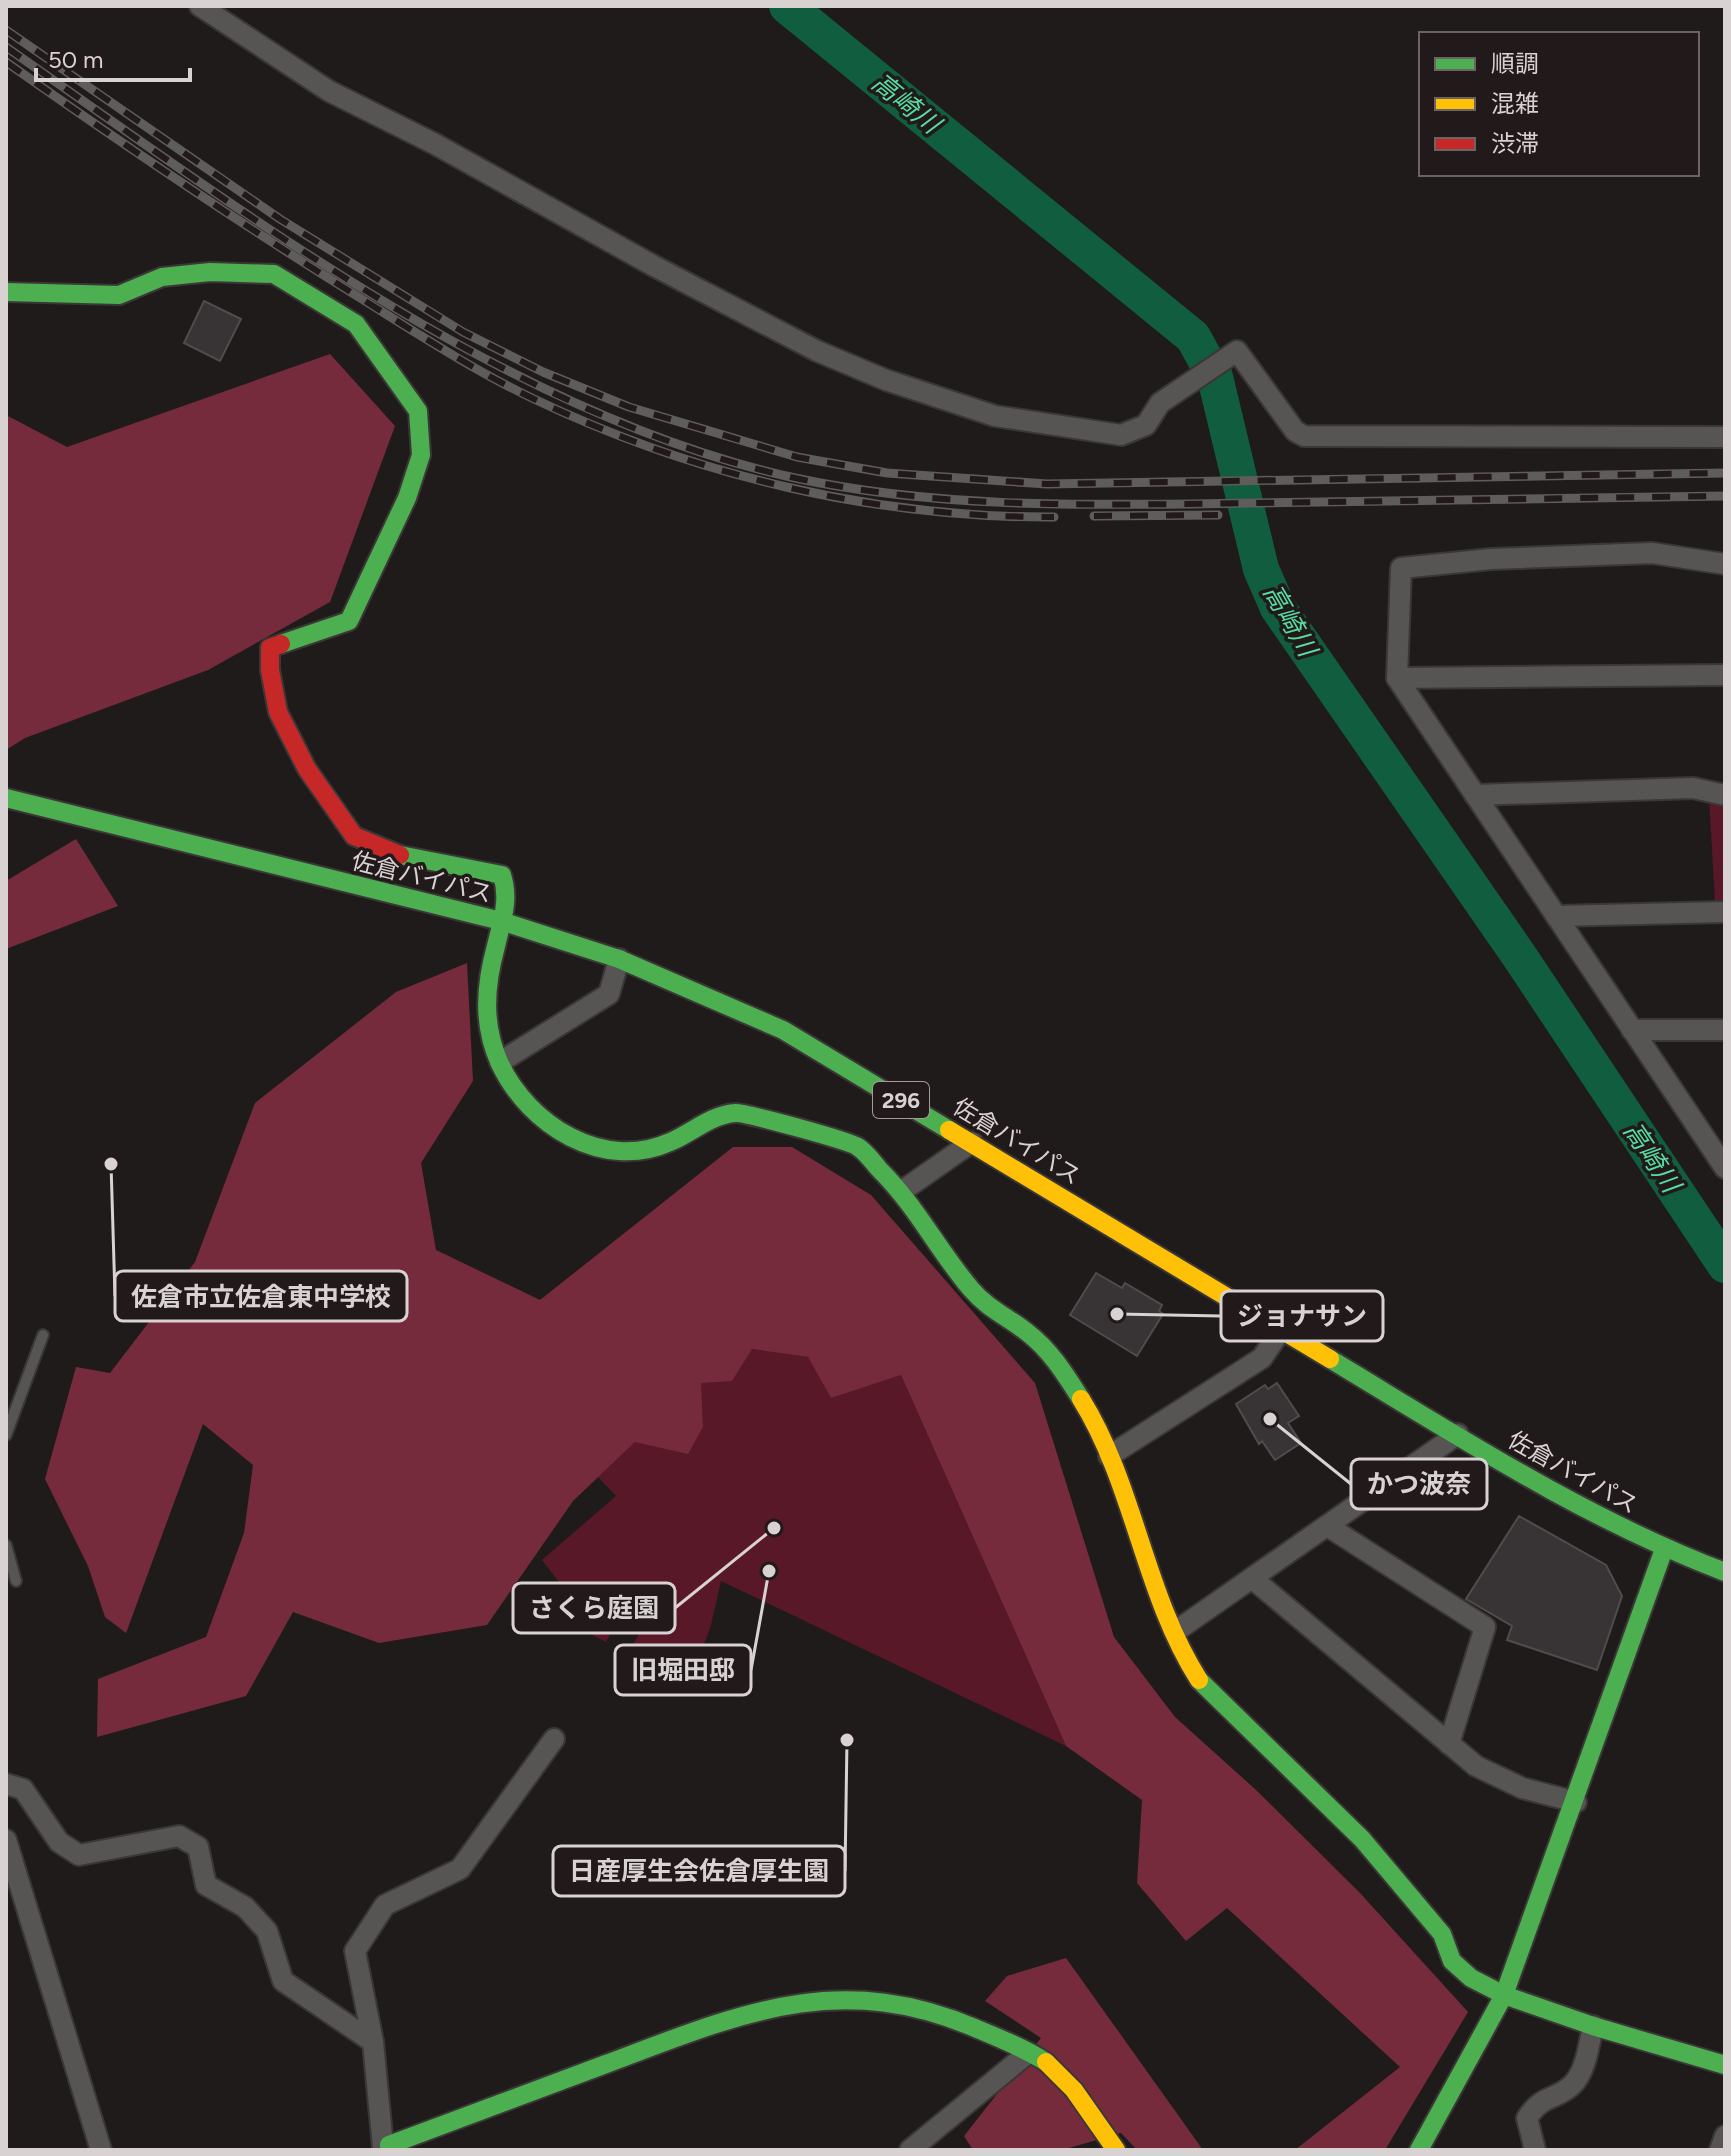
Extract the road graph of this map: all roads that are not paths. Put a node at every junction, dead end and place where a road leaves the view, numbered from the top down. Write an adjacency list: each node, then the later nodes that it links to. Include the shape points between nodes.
1 (200, 6): 3 (street, via 339,97 817,351 995,416 1121,435 1146,425 1160,403 1237,351 1304,436)
2 (6, 292): 12 (main road, via 119,295 162,277 274,274 356,324 418,411 421,455 407,498 349,621 270,648 267,675 274,706 296,754 357,839 404,855 502,875 508,895)
3 (1725, 437)
4 (1725, 564): 6 (street, via 1652,553 1401,568)
5 (1725, 675): 6 (street)
6 (1397, 678): 7 (street)
7 (1475, 795): 8 (street, via 1693,788); 11 (street)
8 (1725, 795)
9 (6, 798): 12 (main road, 佐倉バイパス / 296)
10 (1725, 912): 11 (street)
11 (1556, 916): 14 (street)
12 (501, 921): 13 (main road, 佐倉バイパス / 296); 16 (main road, via 486,1000 489,1035)
13 (619, 959): 16 (street, via 609,994); 17 (main road, 佐倉バイパス / 296, via 783,1030)
14 (1632, 1030): 15 (street); 18 (street)
15 (1725, 1030)
16 (500, 1062): 19 (main road, via 523,1100 550,1125 582,1143 612,1152 645,1150 737,1112 857,1146)
17 (972, 1142): 19 (street); 20 (main road, 佐倉バイパス / 296)
18 (1723, 1162)
19 (902, 1191): 24 (main road, via 989,1309 1027,1332 1057,1361)
20 (1283, 1327): 22 (main road, 佐倉バイパス / 296); 24 (street, via 1262,1358)
21 (43, 1335): 23 (lane)
22 (1458, 1434): 25 (street); 27 (main road, 佐倉バイパス / 296, via 1539,1484)
23 (6, 1435)
24 (1109, 1456): 31 (main road, via 1130,1503 1162,1607)
25 (1329, 1527): 29 (street); 33 (street, via 1485,1627)
26 (6, 1545): 30 (lane)
27 (1664, 1549): 28 (main road, 佐倉バイパス / 296); 35 (main road)
28 (1725, 1572)
29 (1253, 1579): 31 (street); 33 (street)
30 (16, 1581)
31 (1176, 1631): 37 (main road, via 1183,1655 1204,1688 1362,1839 1442,1934 1452,1961)
32 (554, 1739): 39 (street, via 460,1869 385,1905 355,1951)
33 (1449, 1744): 35 (street, via 1491,1775)
34 (6, 1784): 39 (street, via 23,1789 59,1842 79,1855 179,1836 198,1847 206,1885 245,1907 267,1931 283,1981)
35 (1576, 1802): 37 (main road)
36 (6, 1840): 44 (street)
37 (1504, 1995): 38 (main road); 47 (main road)
38 (1593, 2026): 41 (main road); 48 (street, via 1572,2085 1538,2102 1527,2118)
39 (373, 2042): 43 (street)
40 (1028, 2053): 43 (main road, via 945,2013 857,1997 817,1997 740,2014); 45 (street); 46 (main road, via 1057,2071)
41 (1725, 2065)
42 (1725, 2136): 49 (street)
43 (384, 2148)
44 (101, 2150)
45 (910, 2150)
46 (1116, 2150)
47 (1419, 2150)
48 (1535, 2150)
49 (1720, 2150)

